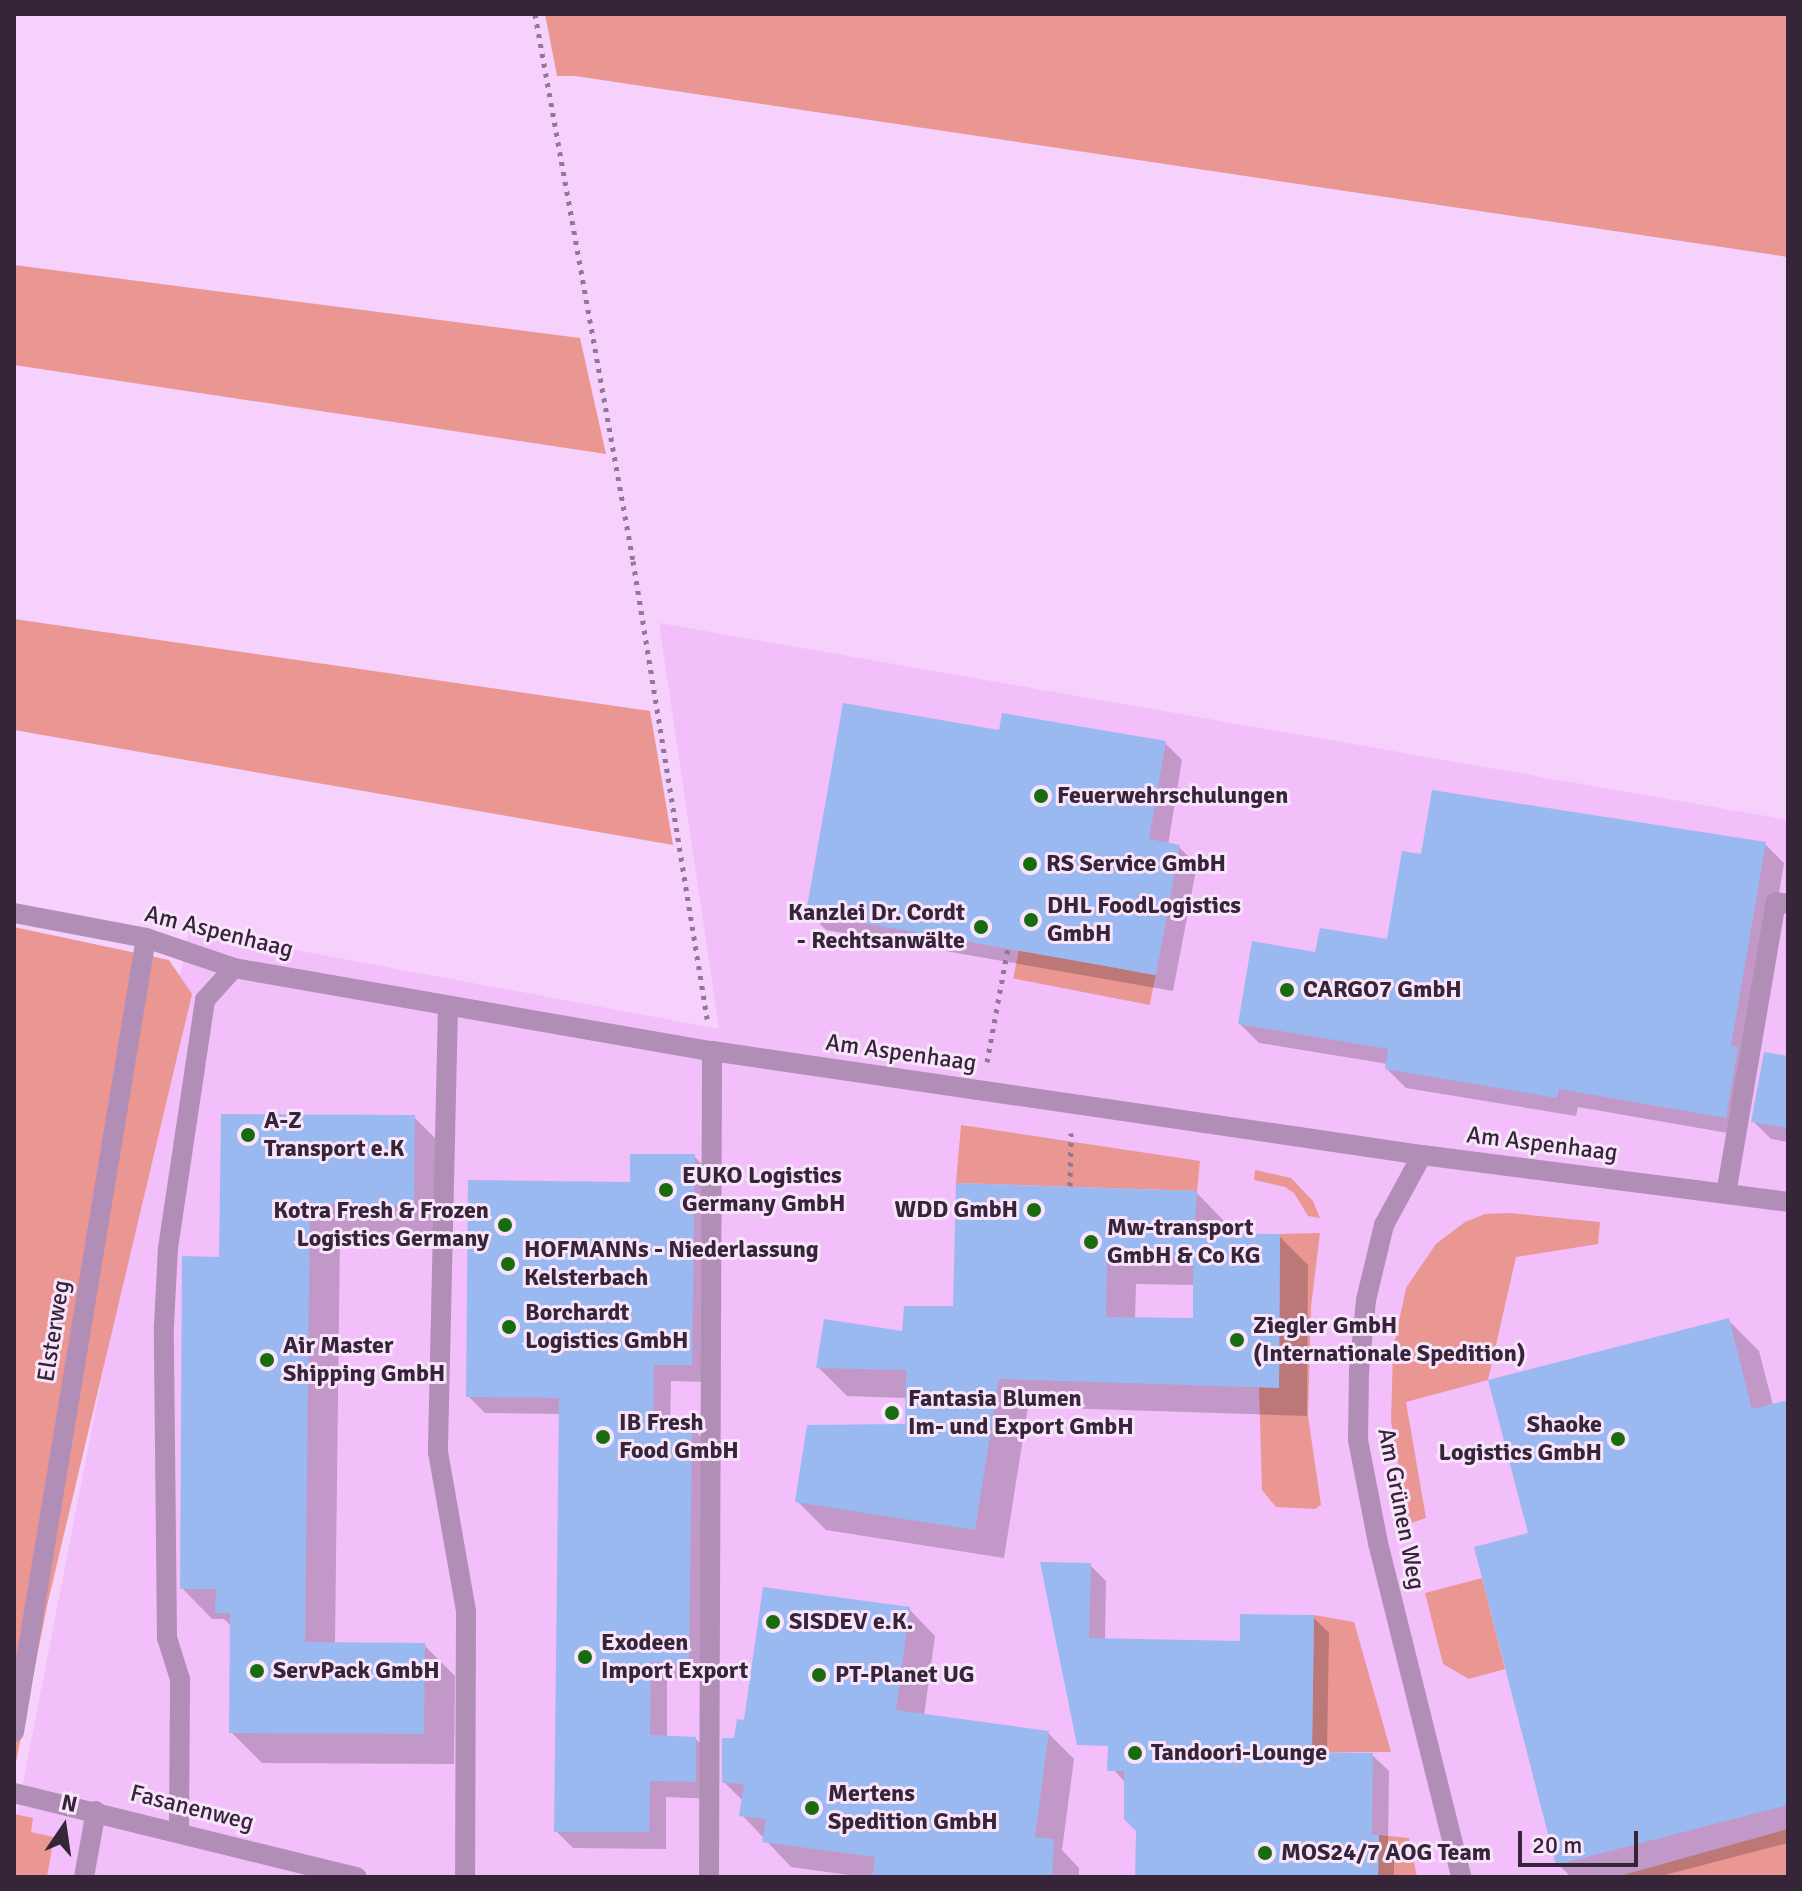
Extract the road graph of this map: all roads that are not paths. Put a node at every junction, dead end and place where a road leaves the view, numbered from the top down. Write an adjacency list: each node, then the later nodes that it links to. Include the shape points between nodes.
1 (1788, 904): 8 (street, via 1776,902)
2 (14, 913): 3 (street, Am Aspenhaag)
3 (146, 938): 4 (street, Am Aspenhaag); 10 (street, Elsterweg)
4 (234, 968): 5 (street, Am Aspenhaag); 13 (street, via 205,1000 168,1248 167,1638 180,1679)
5 (448, 1006): 6 (street, Am Aspenhaag); 16 (street, via 438,1452 466,1611)
6 (712, 1051): 7 (street, Am Aspenhaag); 17 (street)
7 (1422, 1155): 8 (street, Am Aspenhaag); 18 (street, Am Grünen Weg, via 1384,1225 1366,1300 1358,1440 1389,1592)
8 (1726, 1194): 9 (street, Am Aspenhaag)
9 (1788, 1202)
10 (14, 1732)
11 (14, 1793): 12 (street, Fasanenweg)
12 (96, 1811): 13 (street, Fasanenweg); 14 (street)
13 (179, 1832): 15 (street, Fasanenweg)
14 (84, 1877)
15 (357, 1877)
16 (465, 1877)
17 (709, 1877)
18 (1461, 1877)

